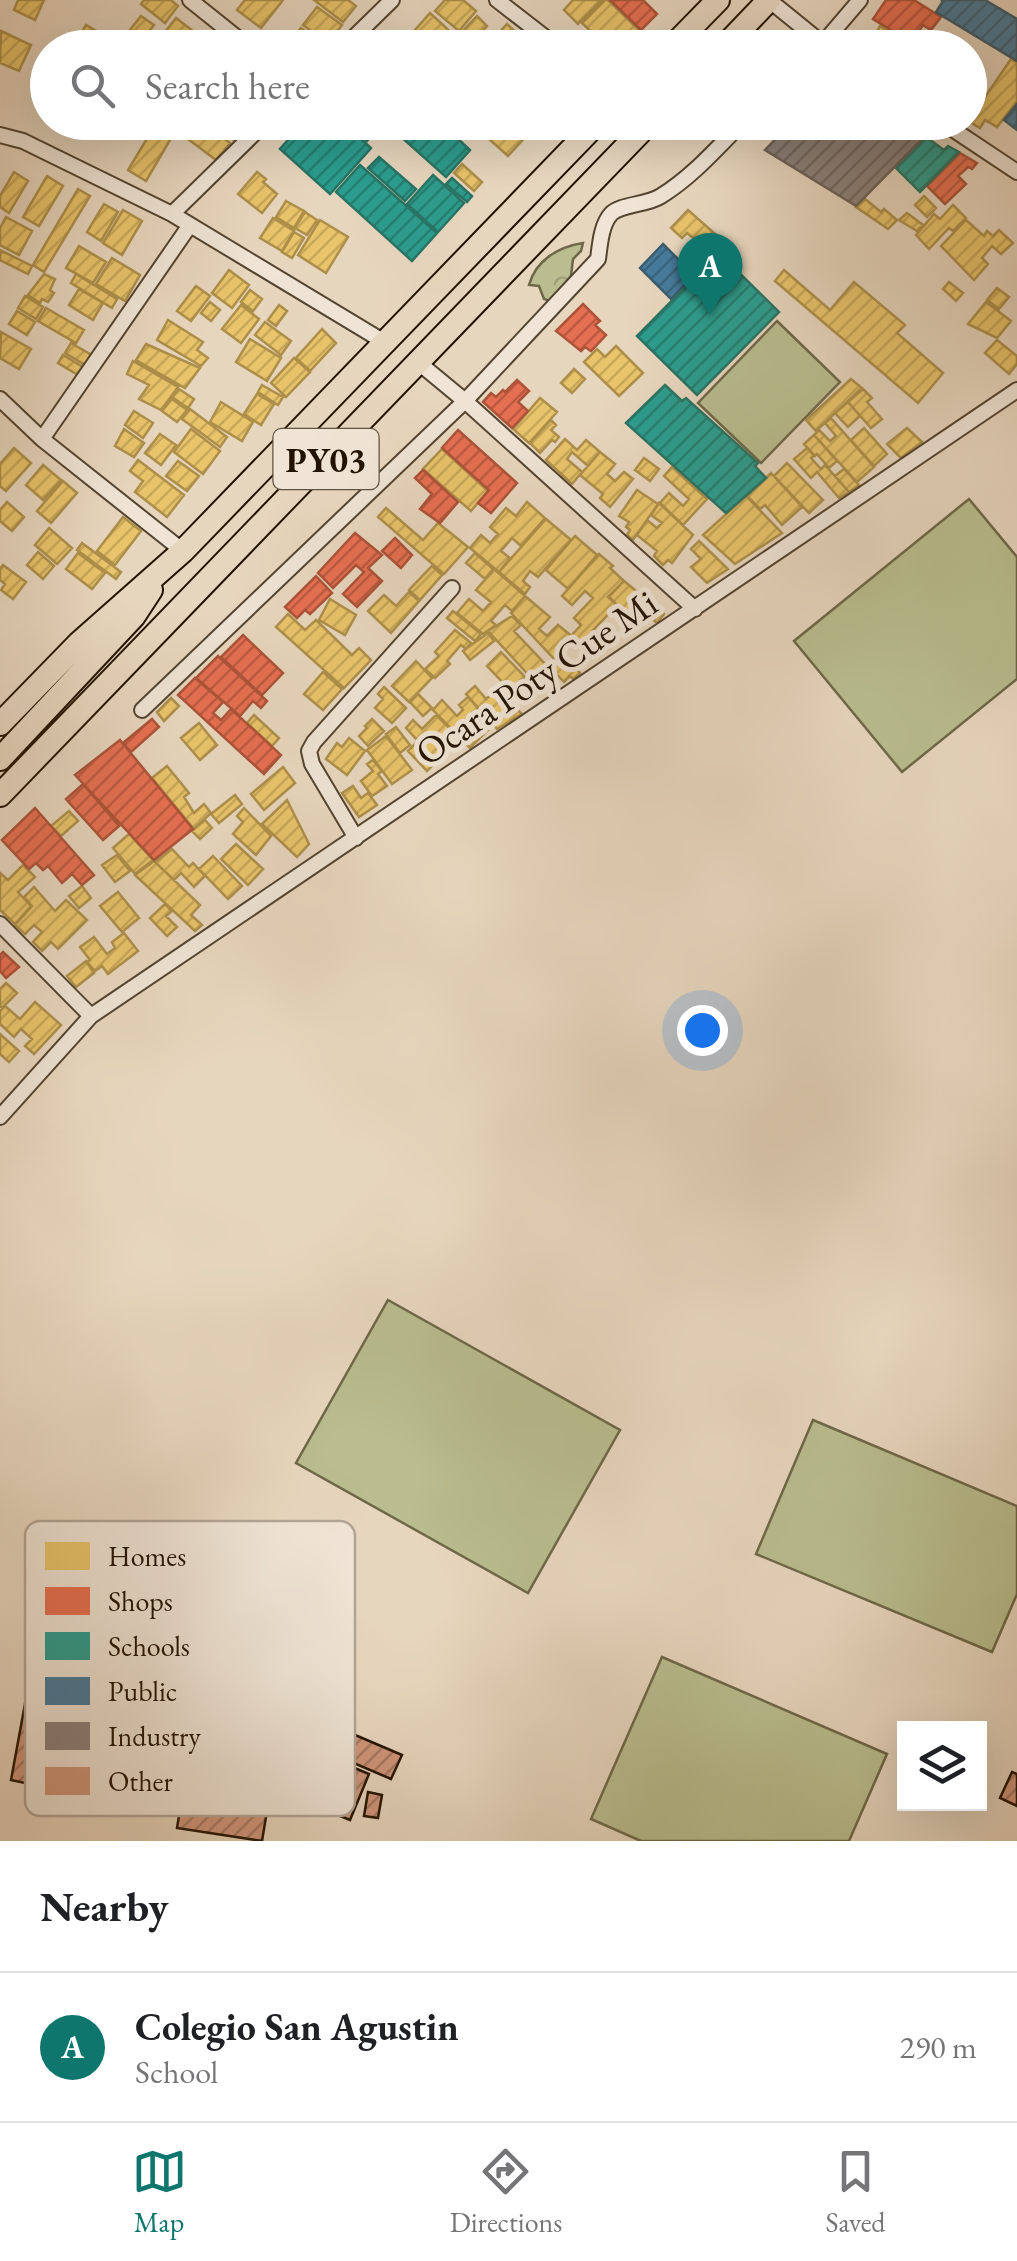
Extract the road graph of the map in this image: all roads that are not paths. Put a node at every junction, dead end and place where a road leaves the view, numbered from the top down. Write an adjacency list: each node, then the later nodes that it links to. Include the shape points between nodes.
1 (190, 0): 7 (street)
2 (392, 0): 8 (street)
3 (496, 0): 9 (street)
4 (718, 0): 10 (highway)
5 (769, 0): 11 (highway); 12 (street)
6 (860, 0): 13 (street)
7 (228, 30)
8 (361, 30)
9 (535, 30)
10 (689, 30)
11 (740, 30)
12 (805, 30)
13 (837, 30)
14 (0, 135): 21 (street)
15 (248, 140): 21 (street)
16 (581, 140): 23 (highway, PY03)
17 (633, 140): 24 (highway, PY03)
18 (725, 140): 27 (street, via 659,198 608,216 598,259)
19 (969, 140): 20 (street)
20 (1017, 172)
21 (172, 214): 22 (street)
22 (190, 225): 23 (street); 28 (street)
23 (386, 343): 29 (highway, PY03)
24 (419, 362): 27 (street); 35 (highway, PY03)
25 (1017, 390): 31 (street, Ocara Poty Cue Mi)
26 (0, 399): 28 (street)
27 (465, 401): 31 (street); 32 (street)
28 (42, 439): 29 (street)
29 (174, 558): 33 (highway, PY03); 34 (highway, via 134,616)
30 (452, 588): 36 (street, via 308,751)
31 (695, 609): 36 (street, Ocara Poty Cue Mi)
32 (142, 710)
33 (0, 724)
34 (0, 759)
35 (0, 795)
36 (356, 838): 38 (street, Ocara Poty Cue Mi)
37 (0, 924): 38 (street)
38 (92, 1016): 39 (street, Ocara Poty Cue Mi)
39 (0, 1117)

